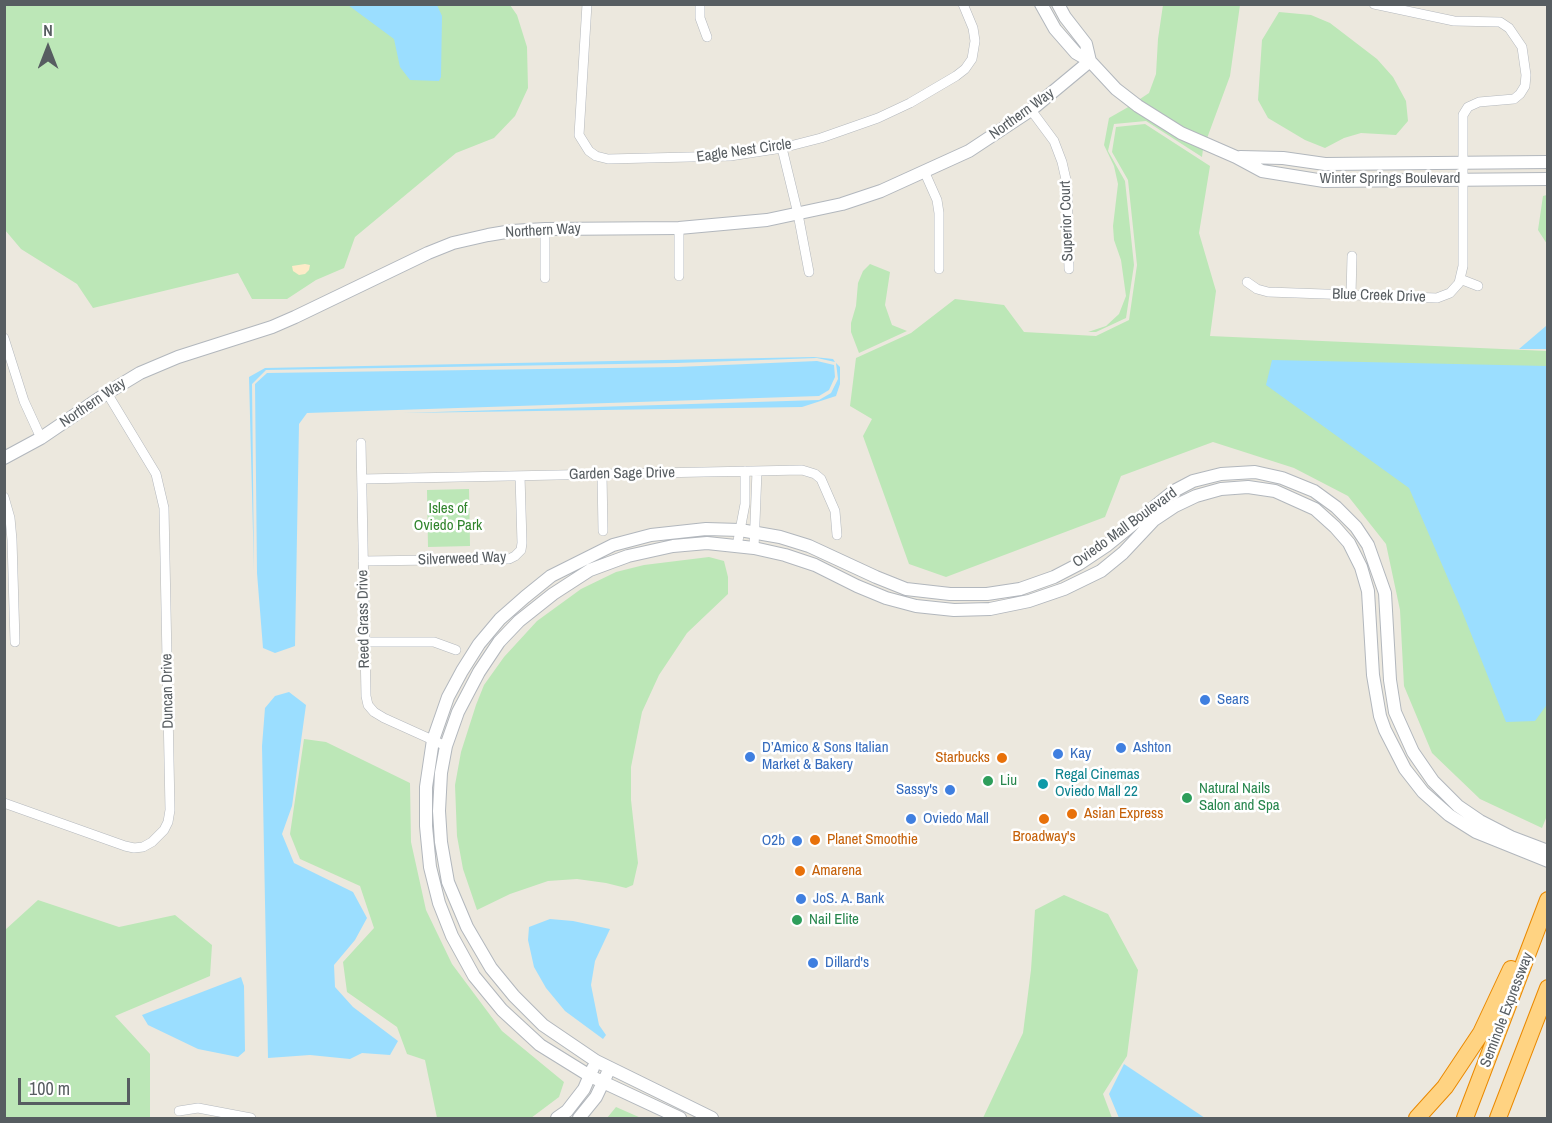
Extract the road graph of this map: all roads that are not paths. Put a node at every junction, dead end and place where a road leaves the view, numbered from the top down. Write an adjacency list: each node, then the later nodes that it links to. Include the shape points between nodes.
1 (587, 4): 10 (street, Eagle Nest Circle, via 578,126 589,151 608,159 686,159)
2 (700, 4): 7 (street)
3 (963, 4): 10 (street, Eagle Nest Circle, via 973,28 975,50 965,69 878,118)
4 (1041, 4): 8 (street, Winter Springs Boulevard, via 1076,53)
5 (1058, 4): 8 (street, Winter Springs Boulevard, via 1086,44)
6 (1374, 4): 13 (street, via 1454,21 1500,22 1522,47 1526,75 1520,94 1514,99 1479,102 1463,114)
7 (707, 37)
8 (1090, 60): 9 (street, Northern Way); 11 (street, Winter Springs Boulevard, via 1116,89 1154,117)
9 (1031, 110): 15 (street, Northern Way, via 969,151); 24 (street, Superior Court, via 1054,141 1062,162 1067,184)
10 (782, 148): 19 (street)
11 (1236, 157): 14 (street, Winter Springs Boulevard); 18 (street, Winter Springs Boulevard, via 1262,171)
12 (1548, 162): 13 (street, Winter Springs Boulevard)
13 (1463, 163): 14 (street, Winter Springs Boulevard); 17 (street)
14 (1334, 164): 18 (street)
15 (925, 173): 19 (street, Northern Way, via 842,204); 23 (street, via 939,213)
16 (1548, 179): 17 (street, Winter Springs Boulevard)
17 (1463, 180): 18 (street, Winter Springs Boulevard); 28 (street)
18 (1335, 181)
19 (798, 214): 20 (street, Northern Way); 25 (street)
20 (679, 228): 21 (street, Northern Way); 26 (street)
21 (545, 229): 27 (street); 33 (street, Northern Way, via 453,243 272,327 178,357)
22 (1352, 256): 31 (street)
23 (939, 269)
24 (1069, 269)
25 (808, 272)
26 (680, 276)
27 (545, 278)
28 (1460, 279): 30 (street); 31 (street, Blue Creek Drive, via 1450,293 1437,298)
29 (1247, 282): 31 (street, Blue Creek Drive, via 1268,292)
30 (1478, 286)
31 (1351, 295)
32 (6, 343): 34 (street, via 24,401)
33 (106, 393): 34 (street, Northern Way); 57 (street, Duncan Drive, via 156,474 164,508 168,822 152,842 134,848)
34 (41, 438): 36 (street, Northern Way)
35 (361, 443): 41 (street, Reed Grass Drive)
36 (4, 459)
37 (745, 471): 38 (street, Garden Sage Drive); 39 (street, Garden Sage Drive); 43 (street)
38 (757, 471): 44 (street); 48 (street, Garden Sage Drive, via 802,470 815,474 835,511)
39 (602, 474): 40 (street, Garden Sage Drive); 46 (street)
40 (520, 476): 41 (street, Garden Sage Drive); 51 (street, Silverweed Way, via 522,543 515,556)
41 (362, 479): 51 (street, Reed Grass Drive)
42 (4, 497): 52 (street, via 12,540)
43 (745, 504): 44 (street); 45 (street)
44 (757, 506): 47 (street)
45 (740, 530): 47 (street, Oviedo Mall Boulevard); 49 (street); 55 (street, Oviedo Mall Boulevard, via 706,529 642,537 613,545 551,576 500,619 479,644 448,697)
46 (603, 531)
47 (754, 532): 50 (street); 58 (street, Oviedo Mall Boulevard, via 809,546 906,589 987,594 1020,589 1079,564 1174,491 1194,481 1255,472 1282,478 1314,491 1336,507 1368,545 1384,593 1390,680 1403,733 1433,781)
48 (837, 535)
49 (737, 546): 50 (street, Oviedo Mall Boulevard); 56 (street, Oviedo Mall Boulevard, via 673,546 628,556 590,570 553,594 499,642 458,712)
50 (754, 548): 58 (street, Oviedo Mall Boulevard, via 815,564 857,586 915,606 990,609 1038,598 1101,571 1154,520 1196,496 1248,487 1296,499 1335,527 1349,543 1360,567 1368,591 1373,675 1380,716 1405,769 1449,815)
51 (363, 561): 53 (street, Reed Grass Drive)
52 (15, 642)
53 (365, 642): 54 (street, via 434,642); 55 (street, Reed Grass Drive, via 368,705 384,718)
54 (456, 650)
55 (433, 740): 56 (street, Reed Grass Drive); 67 (street, Oviedo Mall Boulevard, via 426,787 426,826 434,885 452,936 474,976 502,1010 540,1045)
56 (446, 746): 65 (street, Oviedo Mall Boulevard, via 439,811 441,842 448,882 467,927 491,968 514,996 543,1025)
57 (4, 803)
58 (1478, 826): 59 (street, Oviedo Mall Boulevard); 60 (street, Oviedo Mall Boulevard)
59 (1548, 851)
60 (1548, 861)
61 (1543, 912): 62 (highway)
62 (1521, 960): 75 (highway, via 1481,1033 1445,1088); 76 (highway, Seminole Expressway)
63 (1547, 991): 64 (highway, Seminole Expressway)
64 (1529, 1039): 77 (highway, Seminole Expressway); 78 (highway)
65 (596, 1061): 66 (street, Oviedo Mall Boulevard); 67 (street)
66 (609, 1068): 68 (street); 74 (street, Oviedo Mall Boulevard)
67 (590, 1076): 68 (street, Oviedo Mall Boulevard); 71 (street, via 584,1089)
68 (603, 1081): 72 (street); 73 (street, Oviedo Mall Boulevard)
69 (178, 1110): 70 (street, via 198,1108)
70 (251, 1119)
71 (557, 1119)
72 (579, 1119)
73 (680, 1119)
74 (712, 1119)
75 (1417, 1119)
76 (1465, 1119)
77 (1498, 1119)
78 (1505, 1119)

